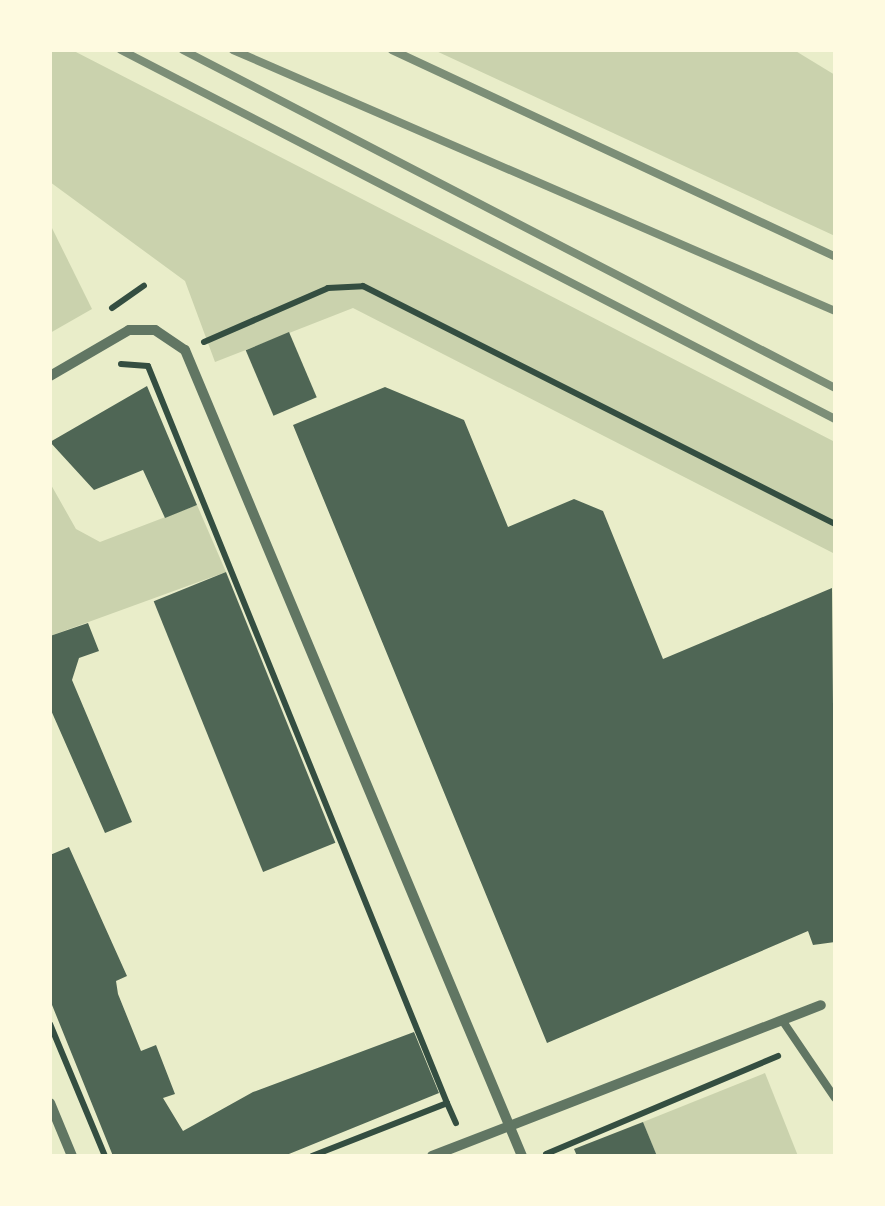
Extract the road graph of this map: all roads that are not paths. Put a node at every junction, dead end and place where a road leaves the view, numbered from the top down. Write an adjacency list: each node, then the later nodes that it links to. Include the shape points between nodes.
1 (50, 376): 6 (street, via 116,335 156,330 185,350)
2 (821, 1005): 3 (street)
3 (782, 1020): 4 (lane); 6 (street)
4 (835, 1098)
5 (50, 1103): 7 (street)
6 (509, 1126): 8 (street); 9 (street)
7 (72, 1156)
8 (432, 1156)
9 (522, 1156)

